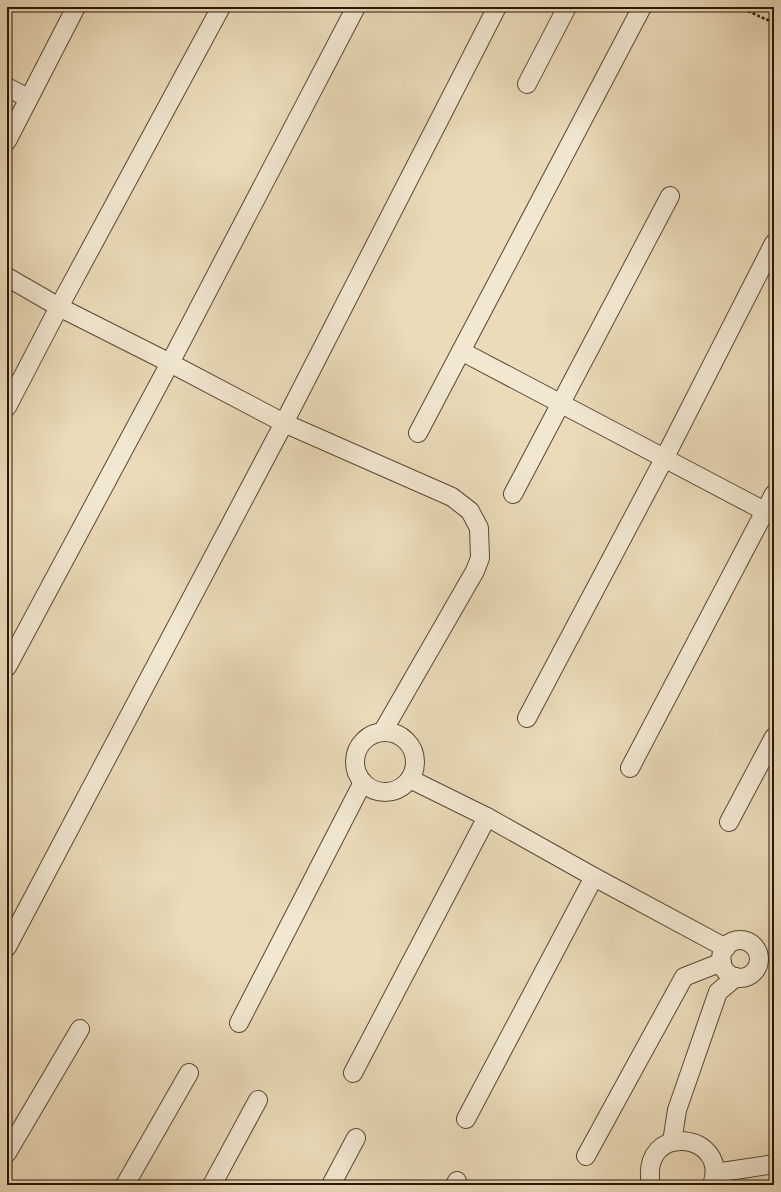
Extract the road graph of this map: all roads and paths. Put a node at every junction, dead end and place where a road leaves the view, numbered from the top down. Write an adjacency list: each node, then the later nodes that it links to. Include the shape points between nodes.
1 (76, 7): 11 (street)
2 (221, 7): 16 (street)
3 (356, 7): 18 (street)
4 (497, 7): 21 (street)
5 (567, 7): 9 (street)
6 (642, 7): 17 (street)
7 (739, 7): 8 (path)
8 (774, 23)
9 (527, 84)
10 (7, 87): 11 (street)
11 (28, 98): 12 (street)
12 (7, 141)
13 (670, 196): 19 (street)
14 (774, 243): 23 (street)
15 (7, 277): 16 (street)
16 (59, 307): 18 (street); 20 (street)
17 (461, 351): 19 (street); 22 (street)
18 (170, 363): 21 (street); 27 (street)
19 (562, 404): 23 (street); 24 (street)
20 (7, 407)
21 (284, 423): 29 (street, via 452,497 470,511 479,528 480,558 476,571); 37 (street)
22 (418, 433)
23 (664, 458): 26 (street); 28 (street)
24 (513, 494)
25 (774, 494): 26 (street)
26 (770, 514): 31 (street)
27 (7, 667)
28 (527, 718)
29 (382, 731): 32 (street, via 401,736 413,750 416,759 415,769); 33 (street, via 365,739 357,751 355,767)
30 (774, 737): 35 (street)
31 (630, 768)
32 (410, 779): 33 (street, via 395,791 385,792 374,790); 34 (street)
33 (363, 782): 40 (street)
34 (487, 817): 36 (street); 43 (street)
35 (729, 822)
36 (594, 877): 38 (street); 45 (street)
37 (7, 947)
38 (724, 955): 39 (street, via 724,969); 39 (street, via 731,943 738,941 746,941 757,950 759,957 755,971 750,976); 49 (street, via 684,977)
39 (736, 977): 47 (street, via 718,992 677,1110)
40 (239, 1023)
41 (80, 1029): 48 (street)
42 (189, 1073): 52 (street)
43 (353, 1073)
44 (258, 1100): 53 (street)
45 (466, 1119)
46 (356, 1138): 54 (street)
47 (672, 1142): 51 (street, via 682,1140 701,1146 713,1163); 55 (street, via 663,1146 651,1163)
48 (7, 1153)
49 (586, 1156)
50 (774, 1164): 51 (street)
51 (713, 1179)
52 (124, 1185)
53 (212, 1185)
54 (331, 1185)
55 (651, 1185)

